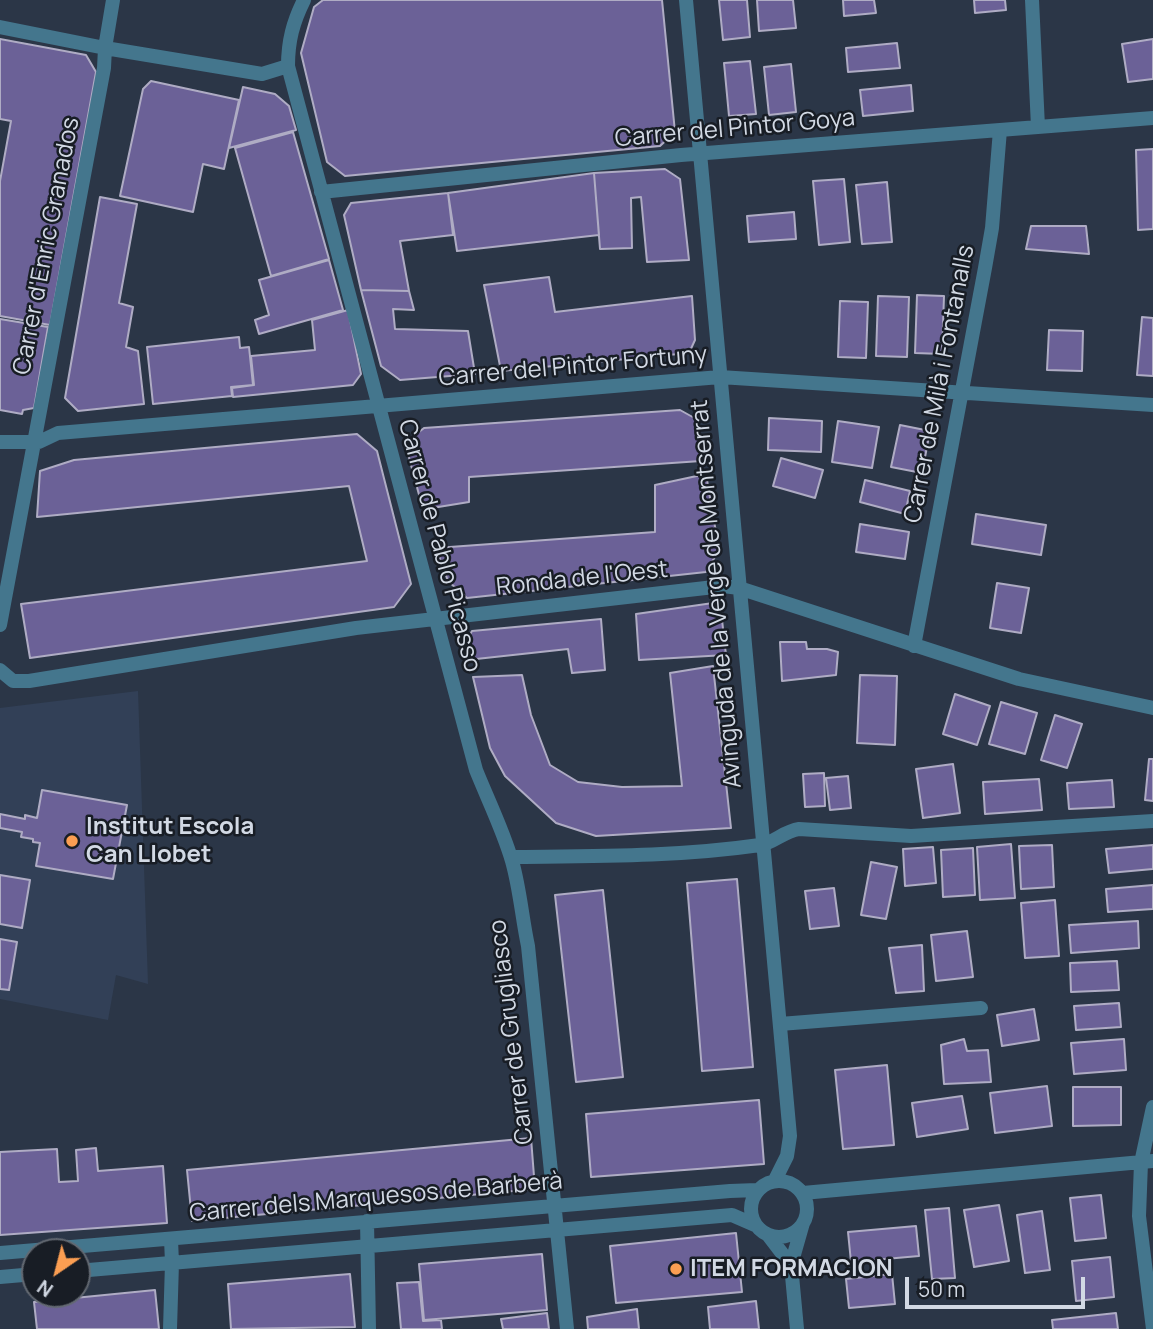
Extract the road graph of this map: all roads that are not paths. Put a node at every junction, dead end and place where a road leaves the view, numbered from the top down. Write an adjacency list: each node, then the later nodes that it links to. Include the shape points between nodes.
1 (113, 0): 6 (street, Carrer d'Enric Granados)
2 (304, 0): 7 (street, Carrer de Pablo Picasso, via 292,23)
3 (686, 0): 11 (street, Avinguda de la Verge de Montserrat)
4 (1032, 0): 9 (street)
5 (0, 27): 6 (street)
6 (105, 48): 7 (street, via 262,74); 18 (street, Carrer d'Enric Granados)
7 (288, 66): 12 (street, Carrer de Pablo Picasso)
8 (1153, 118): 9 (street, Carrer del Pintor Goya)
9 (1038, 127): 10 (street, Carrer del Pintor Goya)
10 (1000, 130): 11 (street, Carrer del Pintor Goya); 14 (street, Carrer de Milà i Fontanalls, via 992,228)
11 (700, 155): 12 (street, Carrer del Pintor Goya); 13 (street, Avinguda de la Verge de Montserrat)
12 (321, 192): 16 (street, Carrer de Pablo Picasso)
13 (720, 377): 14 (street, Carrer del Pintor Fortuny); 16 (street, Carrer del Pintor Fortuny); 19 (street, Avinguda de la Verge de Montserrat)
14 (961, 394): 15 (street, Carrer del Pintor Fortuny); 22 (street, Carrer de Milà i Fontanalls)
15 (1153, 405)
16 (378, 406): 18 (street, Carrer del Pintor Fortuny, via 58,433); 20 (street, Carrer de Pablo Picasso)
17 (0, 442): 18 (street, Carrer del Pintor Fortuny)
18 (33, 443): 21 (street, Carrer d'Enric Granados)
19 (739, 588): 20 (street, Ronda de l'Oest, via 723,586); 22 (street, Ronda de l'Oest); 26 (street, Avinguda de la Verge de Montserrat)
20 (436, 619): 23 (street, Ronda de l'Oest, via 29,681 13,681); 27 (street, Carrer de Pablo Picasso, via 476,770)
21 (0, 625)
22 (914, 646): 24 (street, Ronda de l'Oest, via 1019,678)
23 (3, 673)
24 (1153, 708)
25 (1153, 821): 26 (street, via 911,836 799,829)
26 (762, 845): 27 (street, via 617,857); 29 (street, Avinguda de la Verge de Montserrat)
27 (511, 857): 35 (street, Carrer de Grugliasco, via 528,946)
28 (981, 1008): 29 (street)
29 (780, 1024): 32 (street, Avinguda de la Verge de Montserrat, via 790,1136 787,1156)
30 (1153, 1107): 31 (street)
31 (1147, 1162): 34 (street); 53 (street, via 1139,1216)
32 (775, 1180): 33 (street); 34 (street, via 785,1180)
33 (757, 1190): 35 (street, Carrer dels Marquesos de Barberà); 38 (street, via 750,1209)
34 (803, 1193): 37 (street, via 807,1202)
35 (555, 1205): 36 (street, Carrer dels Marquesos de Barberà); 39 (street, Carrer de Grugliasco)
36 (367, 1221): 41 (street, Carrer dels Marquesos de Barberà); 42 (street)
37 (804, 1222): 40 (street, via 790,1235); 45 (street)
38 (755, 1225): 39 (street, Carrer dels Marquesos de Barberà, via 732,1215); 40 (street)
39 (558, 1229): 42 (street, Carrer dels Marquesos de Barberà); 51 (street, Carrer de Grugliasco)
40 (768, 1235): 45 (street)
41 (171, 1239): 43 (street, Carrer dels Marquesos de Barberà); 44 (street)
42 (368, 1245): 44 (street, Carrer dels Marquesos de Barberà); 50 (street)
43 (0, 1253)
44 (172, 1263): 46 (street, Carrer dels Marquesos de Barberà); 49 (street)
45 (792, 1265): 52 (street)
46 (91, 1270)
47 (21, 1276): 48 (street)
48 (0, 1278)
49 (170, 1329)
50 (369, 1329)
51 (567, 1329)
52 (797, 1329)
53 (1153, 1329)

